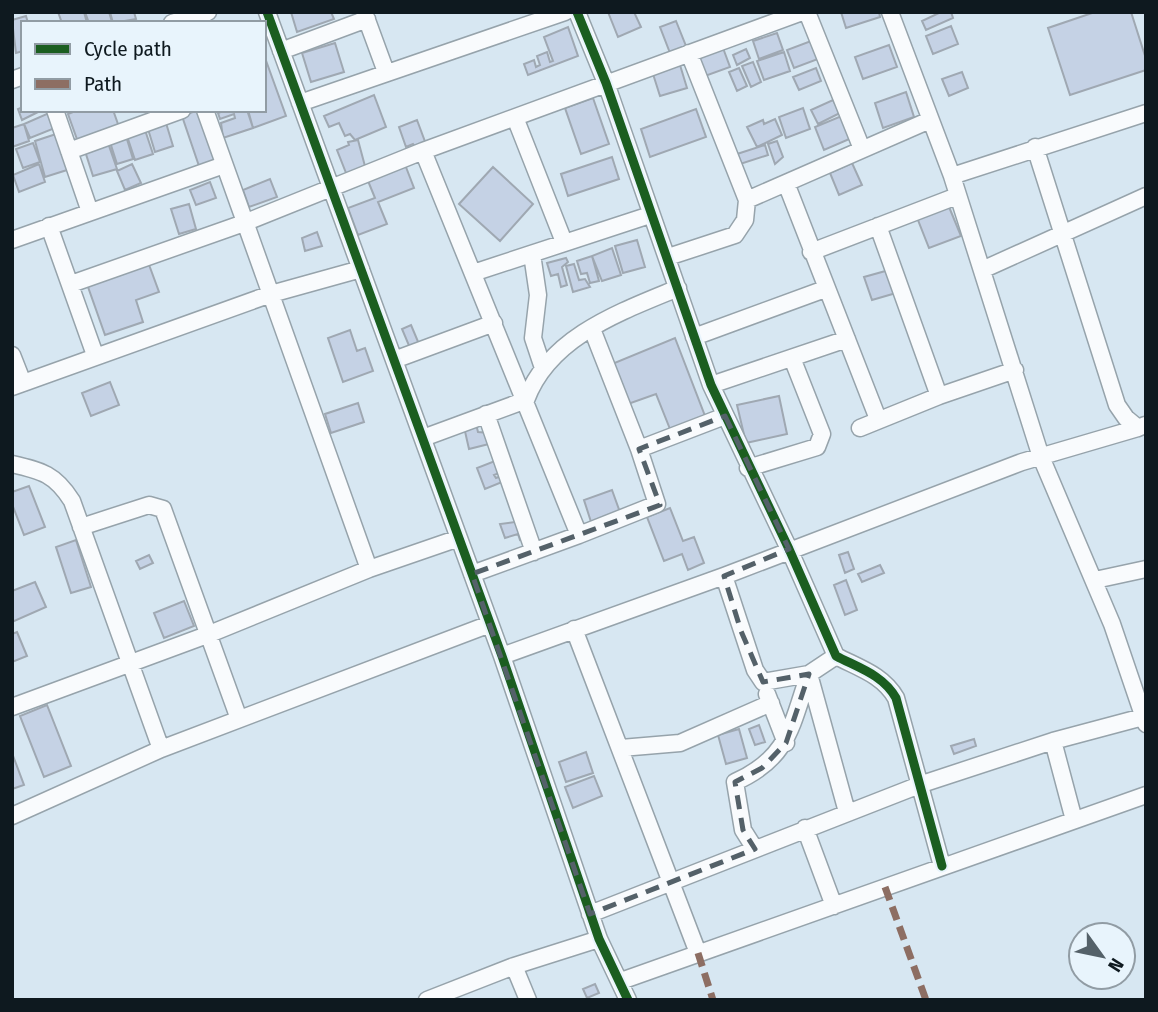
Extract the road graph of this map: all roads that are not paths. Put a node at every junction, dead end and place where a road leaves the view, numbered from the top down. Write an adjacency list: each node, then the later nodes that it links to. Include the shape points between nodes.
1 (208, 12): 8 (street)
2 (267, 12): 9 (street)
3 (577, 12): 12 (street)
4 (804, 12): 10 (street); 21 (street)
5 (890, 12): 19 (street)
6 (556, 14): 11 (street)
7 (365, 16): 9 (street); 11 (street)
8 (179, 21)
9 (281, 51): 13 (street)
10 (689, 53): 12 (street); 30 (street)
11 (386, 72): 13 (street)
12 (606, 83): 18 (street); 32 (street)
13 (300, 103): 27 (street)
14 (56, 112): 22 (street)
15 (176, 112): 22 (street)
16 (206, 112): 24 (street)
17 (1146, 113): 20 (street)
18 (516, 120): 23 (street); 38 (street)
19 (930, 120): 21 (street); 25 (street)
20 (1035, 148): 25 (street); 36 (street)
21 (862, 149): 26 (street)
22 (69, 151): 31 (street)
23 (423, 152): 27 (street); 44 (street)
24 (224, 165): 31 (street); 33 (street)
25 (952, 176): 29 (street)
26 (786, 183): 30 (street); 39 (street)
27 (332, 189): 33 (street); 42 (street)
28 (1146, 196): 36 (street)
29 (957, 197): 35 (street); 43 (street)
30 (747, 200): 41 (street, via 745,220 735,235)
31 (90, 212): 34 (street)
32 (650, 215): 38 (street); 41 (street)
33 (244, 223): 45 (street); 48 (street)
34 (49, 226): 37 (street); 45 (street)
35 (878, 226): 39 (street); 61 (street)
36 (1064, 231): 43 (street); 66 (street, via 1118,405 1126,418)
37 (13, 239)
38 (565, 242): 40 (street)
39 (811, 252): 47 (street)
40 (532, 254): 44 (street); 57 (street, via 538,295 533,338)
41 (668, 257): 46 (street)
42 (361, 269): 48 (street); 56 (street)
43 (982, 270): 58 (street)
44 (473, 273): 49 (street)
45 (71, 284): 54 (street)
46 (678, 288): 50 (street, via 624,309); 51 (street)
47 (825, 289): 51 (street); 52 (street)
48 (271, 294): 54 (street); 78 (street)
49 (494, 323): 56 (street); 62 (street)
50 (592, 329): 57 (street); 69 (street)
51 (694, 337): 60 (street)
52 (848, 339): 55 (street); 65 (street)
53 (12, 355): 59 (street)
54 (95, 355): 59 (street)
55 (792, 358): 60 (street); 72 (street, via 822,434 820,443)
56 (394, 360): 68 (street)
57 (544, 368): 62 (street)
58 (1015, 370): 61 (street); 70 (street)
59 (17, 385)
60 (711, 386): 64 (street)
61 (939, 396): 65 (street)
62 (526, 400): 63 (street); 74 (street)
63 (486, 414): 68 (street); 77 (street)
64 (725, 416): 69 (street); 72 (street)
65 (878, 419): 67 (street)
66 (1142, 426): 70 (street)
67 (860, 428)
68 (423, 438): 75 (street)
69 (639, 449): 74 (street, via 657,504)
70 (1041, 457): 76 (street); 82 (street)
71 (12, 464): 73 (street, via 58,480 72,501)
72 (748, 468): 76 (street)
73 (80, 527): 85 (street, via 149,505 163,509); 88 (street)
74 (579, 535): 77 (street)
75 (459, 538): 78 (street); 80 (street)
76 (789, 548): 81 (street); 87 (street)
77 (534, 552): 80 (street)
78 (369, 569): 85 (street)
79 (1146, 569): 82 (street)
80 (472, 574): 83 (street)
81 (724, 576): 84 (street); 90 (street)
82 (1095, 580): 94 (street)
83 (490, 624): 86 (street); 93 (street)
84 (573, 629): 86 (street); 98 (street)
85 (207, 635): 88 (street); 93 (street)
86 (502, 656): 109 (street)
87 (836, 656): 89 (street); 99 (street, via 889,685 905,721)
88 (130, 663): 92 (street); 97 (street)
89 (809, 674): 90 (street); 96 (street); 101 (street)
90 (763, 682): 91 (street)
91 (771, 703): 96 (street); 98 (street, via 680,743)
92 (12, 706)
93 (239, 719): 97 (street)
94 (1144, 720): 95 (street)
95 (1053, 741): 99 (street); 103 (street)
96 (786, 743): 105 (street, via 762,768 735,782 743,830)
97 (160, 748): 102 (street)
98 (621, 748): 107 (street)
99 (922, 784): 101 (street); 106 (street)
100 (1146, 795): 103 (street)
101 (847, 812): 104 (street)
102 (12, 816)
103 (1074, 820): 106 (street)
104 (805, 828): 105 (street); 108 (street)
105 (755, 849): 107 (street)
106 (942, 866): 108 (street)
107 (671, 884): 109 (street); 111 (street)
108 (834, 906): 111 (street)
109 (590, 914): 110 (street)
110 (599, 939): 112 (street); 113 (street)
111 (698, 953): 113 (street)
112 (514, 966): 114 (street); 115 (street)
113 (621, 981): 116 (street)
114 (426, 1000)
115 (528, 1000)
116 (628, 1000)

